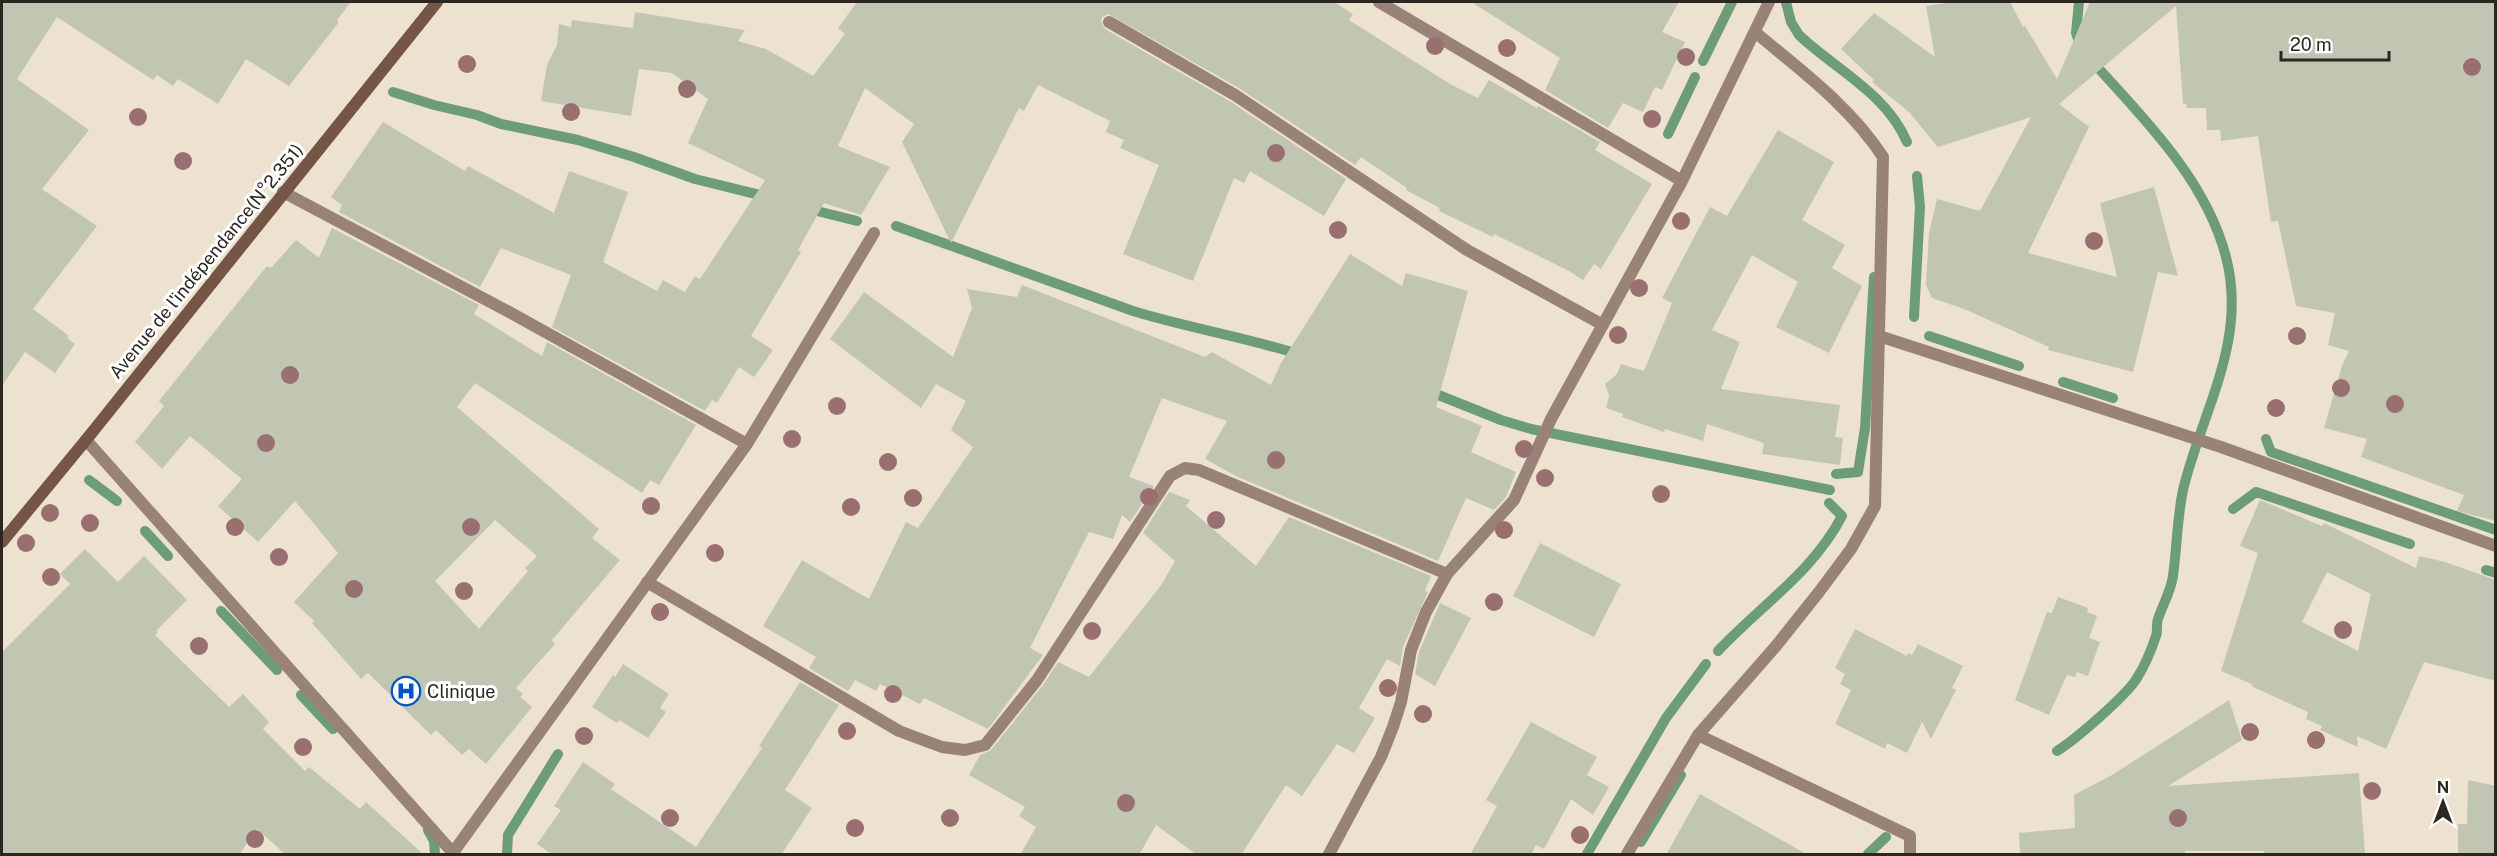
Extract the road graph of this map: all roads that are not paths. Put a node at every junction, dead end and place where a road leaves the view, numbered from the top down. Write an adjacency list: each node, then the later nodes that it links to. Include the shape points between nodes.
1 (437, 2): 7 (main road, Avenue de l'indépendance(N°2.351))
2 (1379, 2): 6 (street)
3 (1769, 2): 5 (street)
4 (1109, 22): 9 (street, via 1275,121 1467,250)
5 (1755, 32): 6 (street); 10 (street, via 1837,101 1883,157)
6 (1682, 181): 9 (street)
7 (283, 192): 11 (main road, Avenue de l'indépendance(N°2.351)); 12 (street)
8 (874, 233): 12 (street)
9 (1603, 325): 15 (street, via 1551,419 1514,500)
10 (1879, 336): 14 (street, via 2221,447); 17 (street, via 1875,506 1851,549 1819,592)
11 (86, 440): 13 (main road, Avenue de l'indépendance(N°2.351)); 18 (street)
12 (747, 444): 16 (street)
13 (2, 542)
14 (2496, 546)
15 (1447, 573): 16 (street, via 1199,470 1185,468 1170,476 1029,689 985,745 965,750 942,747 899,731); 19 (street, via 1411,650 1401,702 1381,757)
16 (647, 582): 18 (street)
17 (1698, 735): 20 (street); 21 (street, via 1910,836)
18 (453, 854)
19 (1329, 855)
20 (1627, 855)
21 (1910, 855)

